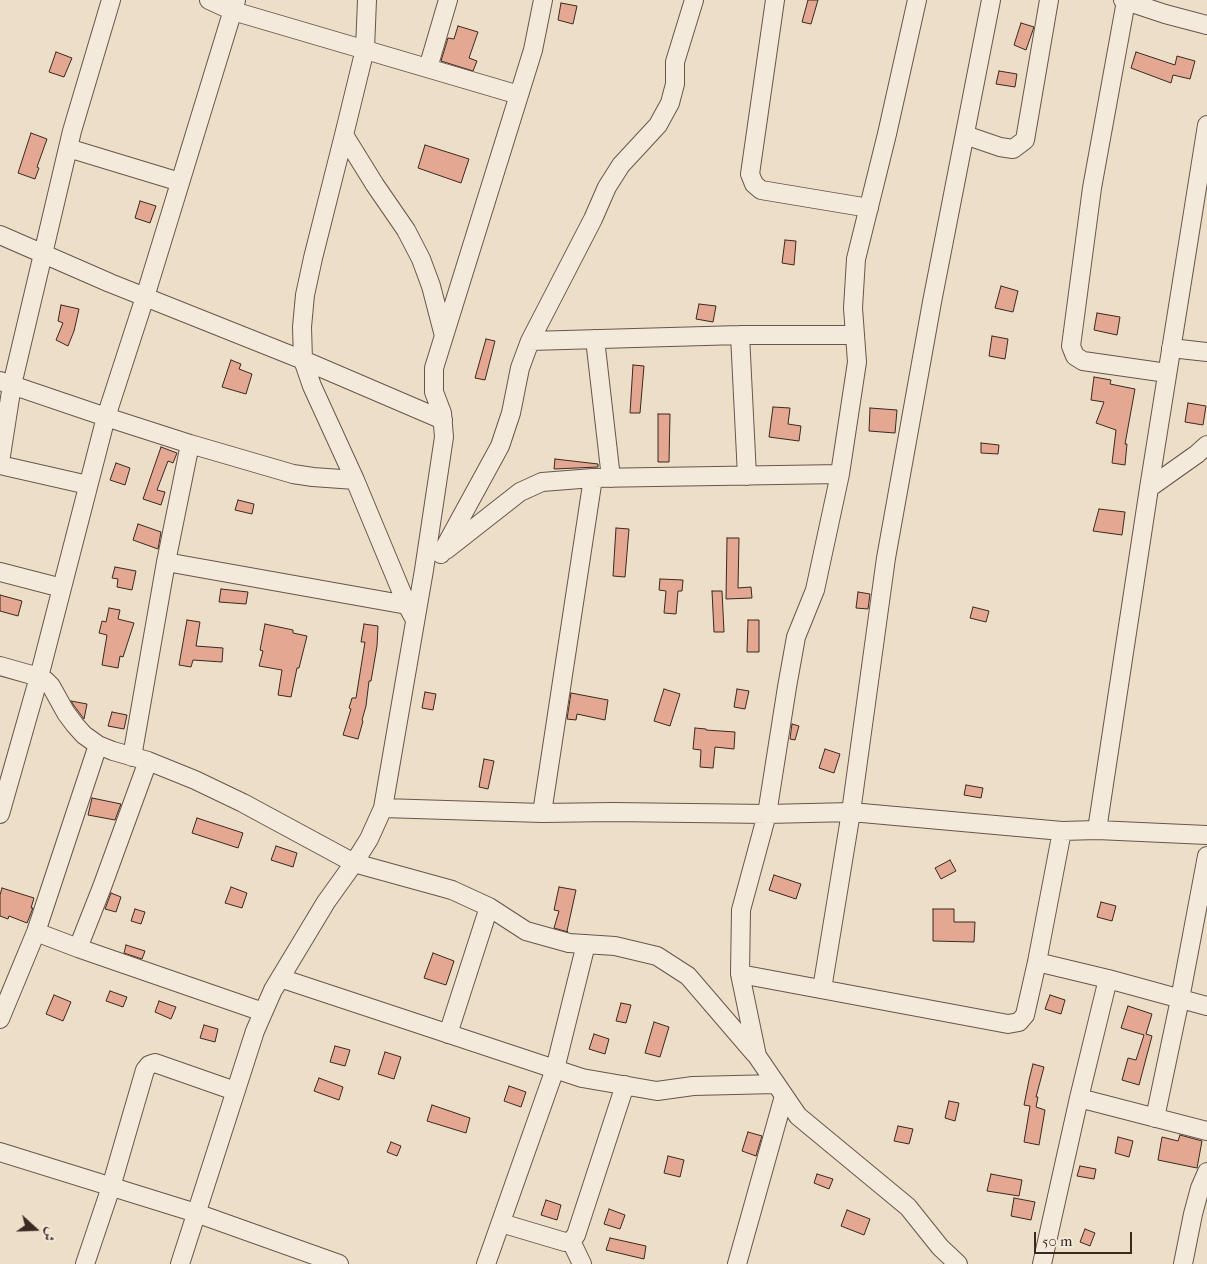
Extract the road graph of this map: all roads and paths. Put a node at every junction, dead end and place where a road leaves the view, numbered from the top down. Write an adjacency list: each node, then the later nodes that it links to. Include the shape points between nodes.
1 (111, 0): 21 (street)
2 (209, 0): 12 (street)
3 (367, 0): 15 (street)
4 (448, 0): 16 (street)
5 (543, 0): 17 (street, via 533,50)
6 (694, 0): 31 (street, via 675,62 675,84 670,103 658,125 607,187)
7 (775, 0): 23 (street, via 750,174 754,184 761,190)
8 (917, 0): 23 (street)
9 (991, 0): 20 (street)
10 (1049, 0): 20 (street, via 1024,140 1013,149)
11 (1125, 0): 13 (street); 35 (street, via 1092,188 1071,346 1074,356 1083,361)
12 (234, 6): 15 (street); 22 (street)
13 (1167, 7): 14 (street)
14 (1207, 25)
15 (364, 49): 16 (street); 19 (street)
16 (428, 68): 17 (street)
17 (519, 95): 29 (street)
18 (1207, 125): 32 (street)
19 (344, 135): 29 (street, via 406,230 421,259); 34 (street, via 305,295)
20 (965, 135): 60 (street, via 886,558)
21 (68, 148): 22 (street); 25 (street)
22 (180, 182): 26 (street)
23 (869, 208): 28 (street, via 856,259)
24 (0, 235): 25 (street)
25 (43, 254): 26 (street); 36 (street)
26 (145, 297): 34 (street); 37 (street)
27 (740, 335): 28 (street); 30 (street); 43 (street)
28 (855, 335): 42 (street, via 856,362)
29 (444, 336): 38 (street, via 434,368 434,392)
30 (595, 339): 31 (street); 45 (street)
31 (530, 341): 49 (street, via 500,446)
32 (1171, 348): 33 (street); 35 (street)
33 (1207, 352)
34 (303, 360): 38 (street); 46 (street)
35 (1167, 373): 48 (street)
36 (6, 383): 37 (street); 41 (street)
37 (106, 417): 39 (street); 47 (street)
38 (443, 420): 51 (street, via 444,436)
39 (190, 444): 46 (street, via 293,474); 50 (street)
40 (1207, 445): 48 (street)
41 (0, 464): 47 (street)
42 (840, 474): 43 (street); 63 (street, via 814,590 796,637)
43 (748, 476): 45 (street)
44 (593, 478): 45 (street); 49 (street, via 542,482 520,492); 61 (street)
45 (611, 478)
46 (356, 480): 54 (street)
47 (88, 485): 53 (street)
48 (1149, 488): 64 (street)
49 (441, 554): 51 (street)
50 (166, 562): 54 (street); 58 (street)
51 (424, 570): 54 (street)
52 (0, 572): 53 (street)
53 (62, 588): 56 (street)
54 (411, 612): 59 (street)
55 (0, 666): 56 (street)
56 (38, 677): 57 (street, via 50,686 75,725); 62 (street)
57 (98, 745): 58 (street); 70 (street)
58 (140, 759): 68 (street, via 243,803); 72 (street, via 102,887)
59 (383, 808): 61 (street); 68 (street, via 370,839)
60 (851, 812): 63 (street); 65 (street); 77 (street)
61 (542, 813): 63 (street)
62 (0, 814)
63 (767, 814): 74 (street, via 741,910)
64 (1097, 830): 65 (street); 66 (street)
65 (1062, 831): 73 (street)
66 (1207, 835)
67 (1207, 856): 78 (street)
68 (354, 863): 69 (street, via 452,890); 75 (street)
69 (489, 907): 71 (street, via 526,931 569,943); 82 (street)
70 (36, 932): 72 (street); 81 (street)
71 (586, 944): 83 (street, via 615,946 657,956 688,976); 84 (street)
72 (78, 948): 80 (street)
73 (1037, 962): 76 (street); 77 (street, via 1025,1015 1019,1022 1008,1024)
74 (740, 974): 77 (street); 83 (street)
75 (280, 978): 80 (street); 82 (street)
76 (1108, 979): 78 (street); 88 (street)
77 (822, 989)
78 (1180, 999): 79 (street); 89 (street)
79 (1207, 1006)
80 (263, 1012): 87 (street)
81 (0, 1019)
82 (448, 1034): 84 (street)
83 (757, 1056): 86 (street)
84 (555, 1069): 85 (street, via 582,1078); 95 (street)
85 (626, 1085): 86 (street, via 657,1090 693,1086); 96 (street, via 576,1235)
86 (780, 1090): 102 (street); 103 (street, via 798,1116 908,1207)
87 (235, 1091): 93 (street, via 154,1063 149,1065); 94 (street)
88 (1079, 1098): 89 (street); 104 (street)
89 (1155, 1118): 90 (street)
90 (1207, 1131)
91 (0, 1152): 93 (street)
92 (1207, 1172): 105 (street, via 1193,1214)
93 (112, 1187): 94 (street); 97 (street)
94 (196, 1213): 98 (street); 99 (street)
95 (501, 1223): 96 (street); 100 (street)
96 (571, 1241): 101 (street)
97 (85, 1264)
98 (180, 1264)
99 (339, 1264)
100 (486, 1264)
101 (582, 1264)
102 (737, 1264)
103 (958, 1264)
104 (1042, 1264)
105 (1183, 1264)

